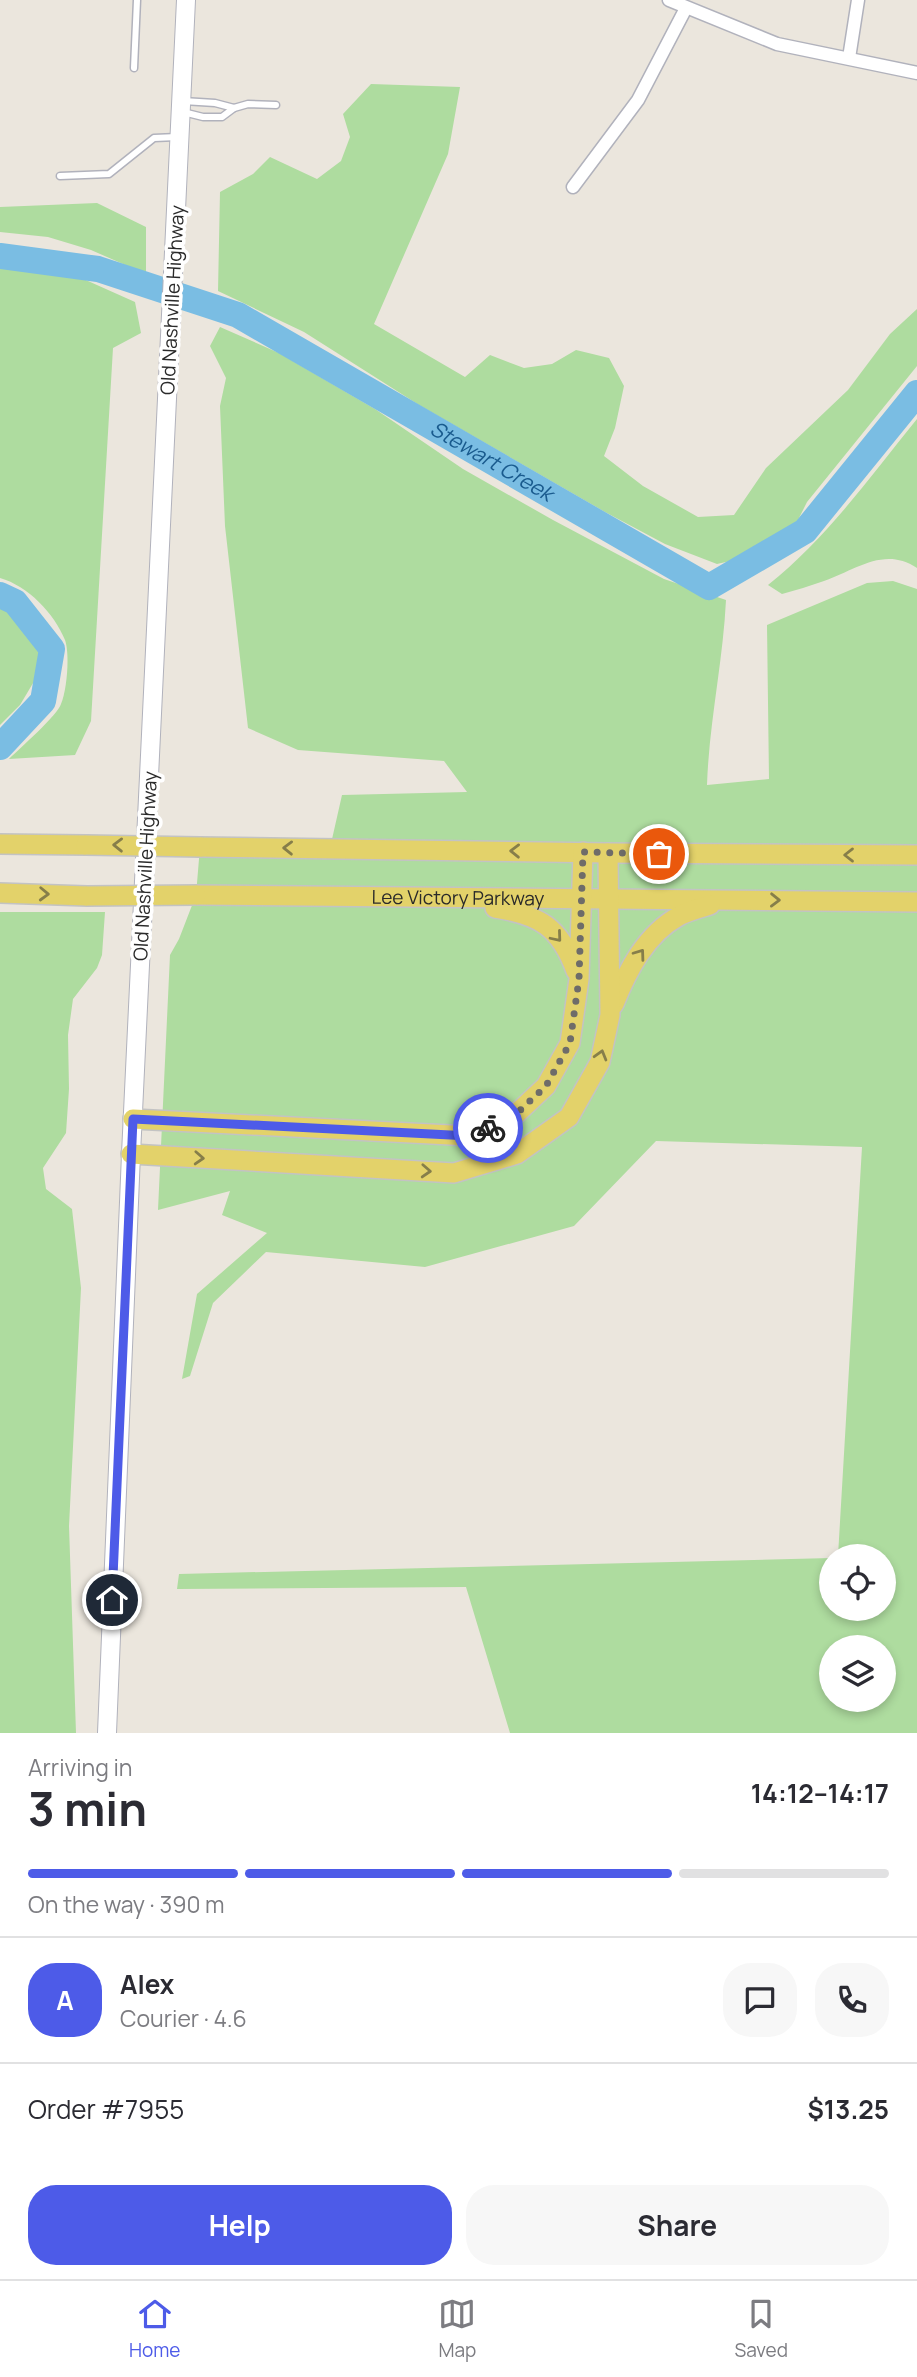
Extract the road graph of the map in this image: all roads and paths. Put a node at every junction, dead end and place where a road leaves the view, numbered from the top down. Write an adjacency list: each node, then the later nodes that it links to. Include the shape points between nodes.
1 (137, 0): 8 (lane)
2 (178, 0): 3 (lane)
3 (186, 0): 11 (main road, Old Nashville Highway)
4 (669, 0): 6 (street)
5 (858, 0): 7 (street)
6 (686, 8): 7 (street, via 776,44); 15 (street, via 638,100)
7 (849, 58): 9 (street)
8 (134, 68)
9 (917, 73)
10 (276, 105): 12 (lane)
11 (181, 106): 12 (lane, via 215,103); 12 (lane, via 203,117 222,117); 13 (main road, Old Nashville Highway)
12 (234, 108)
13 (179, 136): 14 (lane, via 154,138 109,173); 28 (main road, Old Nashville Highway)
14 (60, 176)
15 (573, 187)
16 (6, 844): 17 (main road, one-way to 16, bridge)
17 (583, 852): 18 (main road); 23 (main road)
18 (608, 853): 19 (main road, one-way to 18); 22 (main road)
19 (917, 855)
20 (0, 893): 21 (main road, Lee Victory Parkway, one-way to 21, bridge)
21 (328, 896): 23 (main road, Lee Victory Parkway); 26 (main road, one-way to 26, via 367,907 496,908 523,913 554,930)
22 (608, 898): 23 (main road, Lee Victory Parkway); 24 (main road, Lee Victory Parkway); 27 (main road)
23 (582, 900): 26 (main road)
24 (724, 900): 25 (main road, Lee Victory Parkway, one-way to 25); 27 (main road, one-way to 24, via 637,957 656,933 679,916)
25 (917, 902)
26 (579, 979): 28 (main road, via 570,1043 546,1086 514,1116 470,1136)
27 (610, 1015): 29 (main road, one-way to 27, via 454,1172 517,1154 569,1116 600,1062)
28 (133, 1119): 29 (main road, Old Nashville Highway)
29 (131, 1154): 30 (main road, Old Nashville Highway)
30 (107, 1733)

